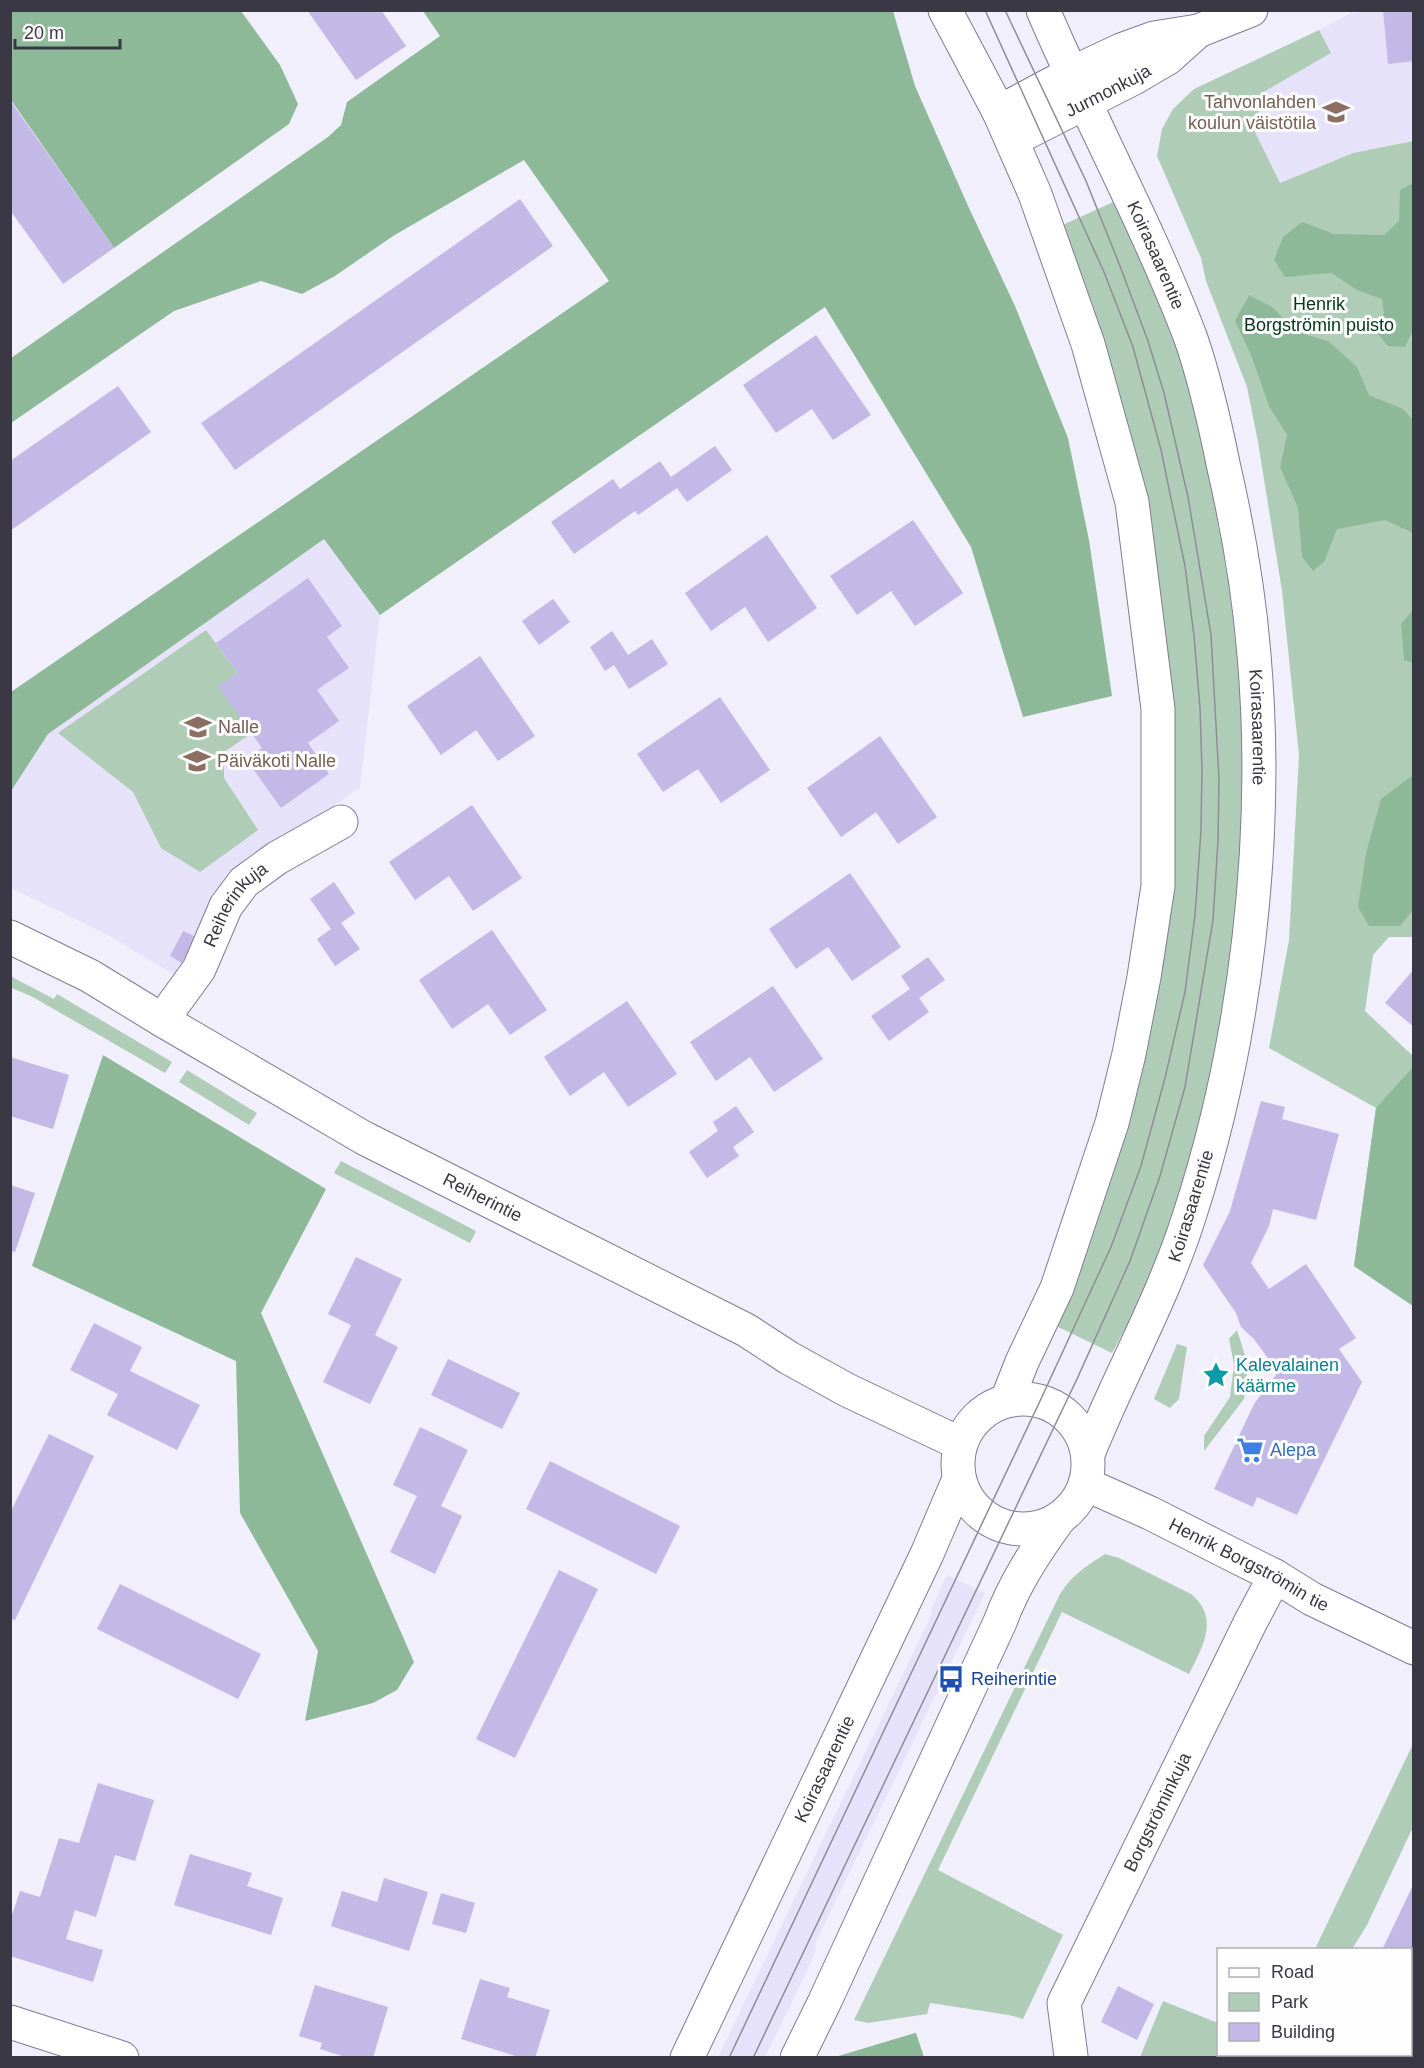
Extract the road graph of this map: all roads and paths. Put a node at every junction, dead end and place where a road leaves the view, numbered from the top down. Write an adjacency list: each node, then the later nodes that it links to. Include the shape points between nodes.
1 (945, 10): 7 (street)
2 (1043, 10): 5 (street, Koirasaarentie)
3 (1251, 10): 4 (street, Jurmonkuja)
4 (1198, 31): 5 (street, Jurmonkuja, via 1154,38); 6 (street, Jurmonkuja, via 1168,58)
5 (1071, 73): 6 (street, Koirasaarentie); 7 (street, Jurmonkuja)
6 (1086, 102): 7 (street, Jurmonkuja); 13 (street, Koirasaarentie, via 1191,339 1215,425 1235,517 1254,654 1258,747 1257,843 1247,950 1222,1100 1174,1263 1110,1399)
7 (1005, 126): 11 (street, via 1039,204 1088,344 1132,502 1158,721 1158,886 1129,1054 1112,1123 1057,1288)
8 (341, 822): 10 (street, Reiherinkuja, via 277,858 244,882 226,906 199,969)
9 (10, 937): 10 (street, Reiherintie, via 90,976)
10 (162, 1020): 12 (street, Reiherintie, via 364,1138 746,1330 847,1390)
11 (1007, 1401): 12 (street, via 978,1416); 13 (street, via 1029,1399 1061,1411 1079,1430)
12 (961, 1444): 14 (street)
13 (1086, 1469): 15 (street, via 1079,1497); 16 (street, Henrik Borgströmin tie, via 1150,1513)
14 (959, 1479): 15 (street, via 976,1510 995,1523 1025,1530 1043,1527); 21 (street, Koirasaarentie)
15 (1059, 1518): 22 (street, via 1011,1594)
16 (1275, 1576): 17 (street, Henrik Borgströmin tie, via 1312,1599); 19 (street, Borgströminkuja, via 1064,2003)
17 (1413, 1648)
18 (10, 2022): 20 (street)
19 (1071, 2056)
20 (122, 2058)
21 (687, 2058)
22 (796, 2058)

